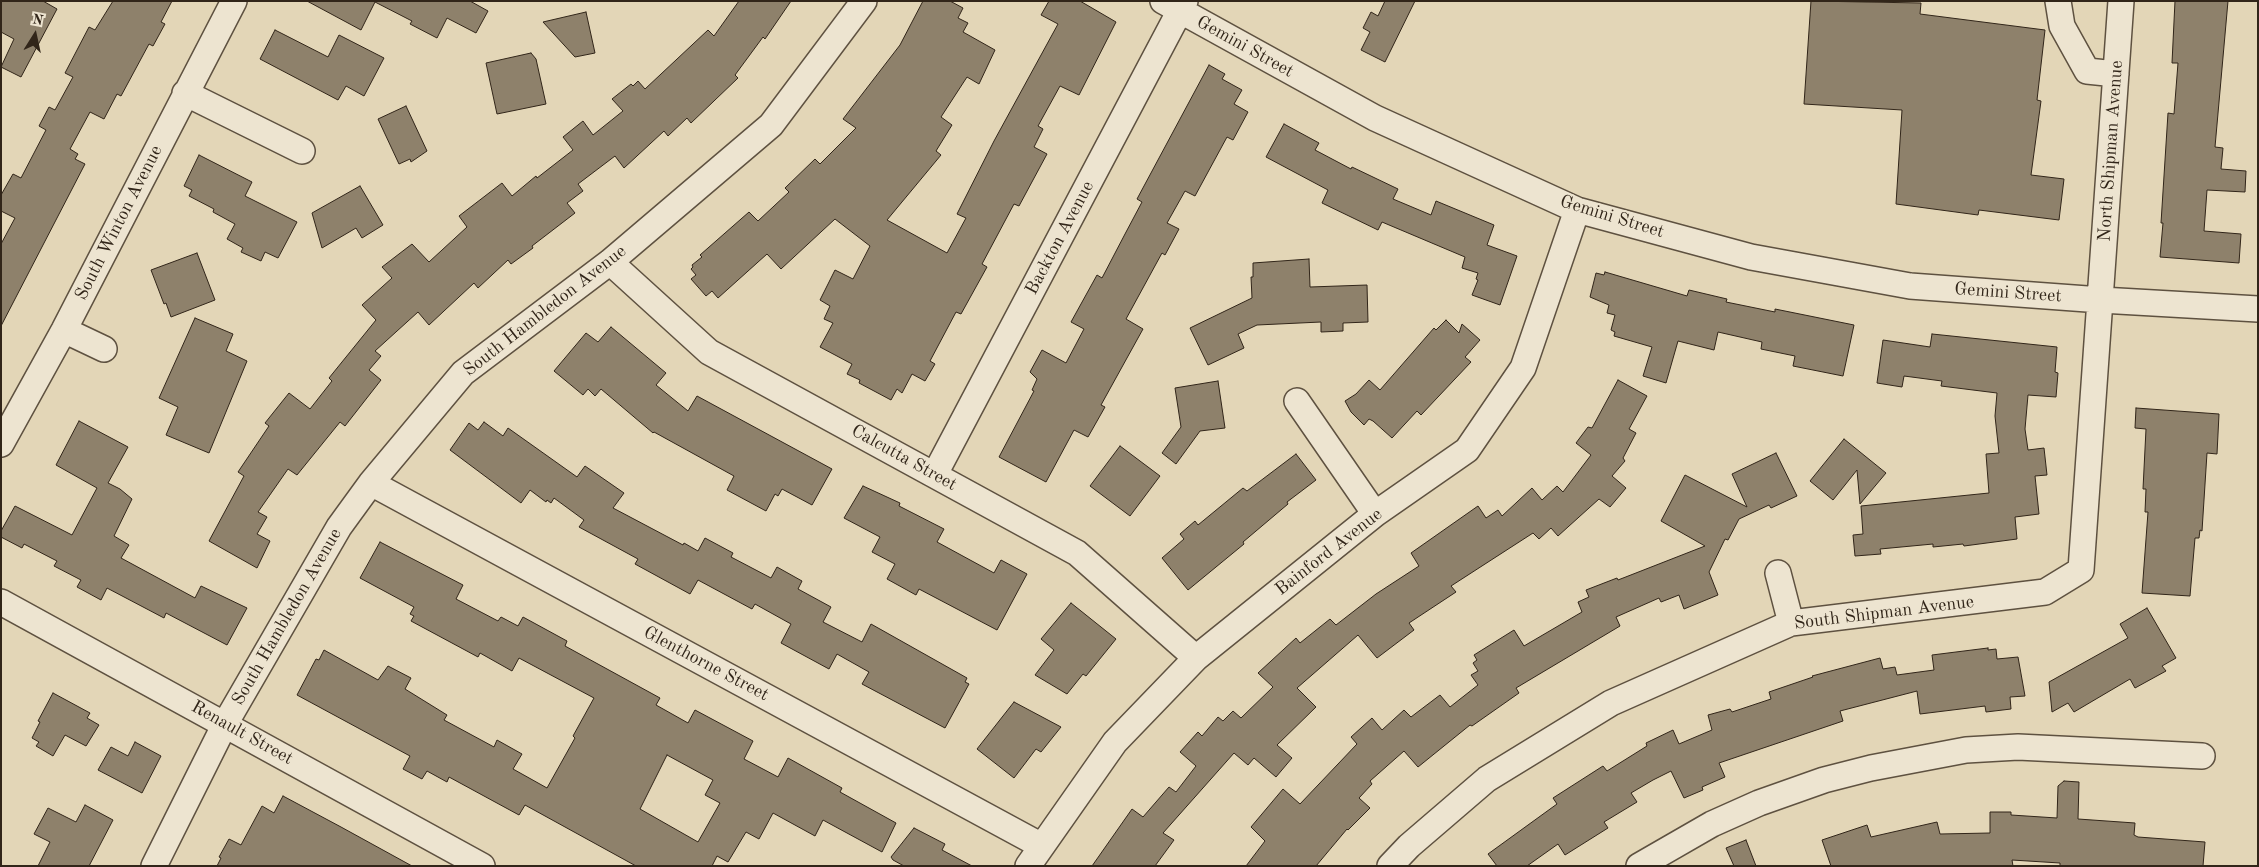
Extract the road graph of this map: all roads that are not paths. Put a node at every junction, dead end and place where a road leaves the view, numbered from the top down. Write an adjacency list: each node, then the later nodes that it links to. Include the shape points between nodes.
1 (234, 1): 7 (street, South Winton Avenue)
2 (864, 1): 10 (street, South Hambledon Avenue, via 770,125)
3 (2058, 1): 6 (street, via 2062,26 2088,71)
4 (2121, 1): 6 (street, North Shipman Avenue)
5 (1176, 4): 9 (street, Gemini Street, via 1375,118); 17 (street, Backton Avenue)
6 (2116, 74): 11 (street, North Shipman Avenue)
7 (185, 93): 8 (street); 13 (street, South Winton Avenue)
8 (302, 151)
9 (1577, 210): 11 (street, Gemini Street, via 1751,257 1910,286); 19 (street, Bainford Avenue, via 1523,368 1466,450)
10 (610, 262): 17 (street, Calcutta Street, via 709,352); 18 (street, South Hambledon Avenue, via 463,373)
11 (2101, 300): 12 (street, Gemini Street); 22 (street, South Shipman Avenue, via 2081,570 2045,592)
12 (2258, 309)
13 (64, 330): 14 (street); 16 (street, South Winton Avenue)
14 (104, 349)
15 (1297, 401): 19 (street)
16 (1, 444)
17 (935, 474): 23 (street, Calcutta Street, via 1078,554)
18 (371, 483): 24 (street, South Hambledon Avenue, via 339,528); 26 (street, Glenthorne Street)
19 (1375, 514): 23 (street, Bainford Avenue)
20 (1778, 573): 22 (street)
21 (1, 602): 24 (street, Renault Street)
22 (1791, 623): 29 (street, South Shipman Avenue, via 1611,703 1487,779)
23 (1196, 658): 26 (street, Bainford Avenue, via 1115,742)
24 (225, 724): 27 (street, Renault Street); 28 (street, South Hambledon Avenue)
25 (2202, 756): 30 (street, via 2018,747 1966,750 1824,780 1759,803 1712,824)
26 (1034, 855)
27 (475, 864)
28 (154, 866)
29 (1390, 866)
30 (1639, 866)

